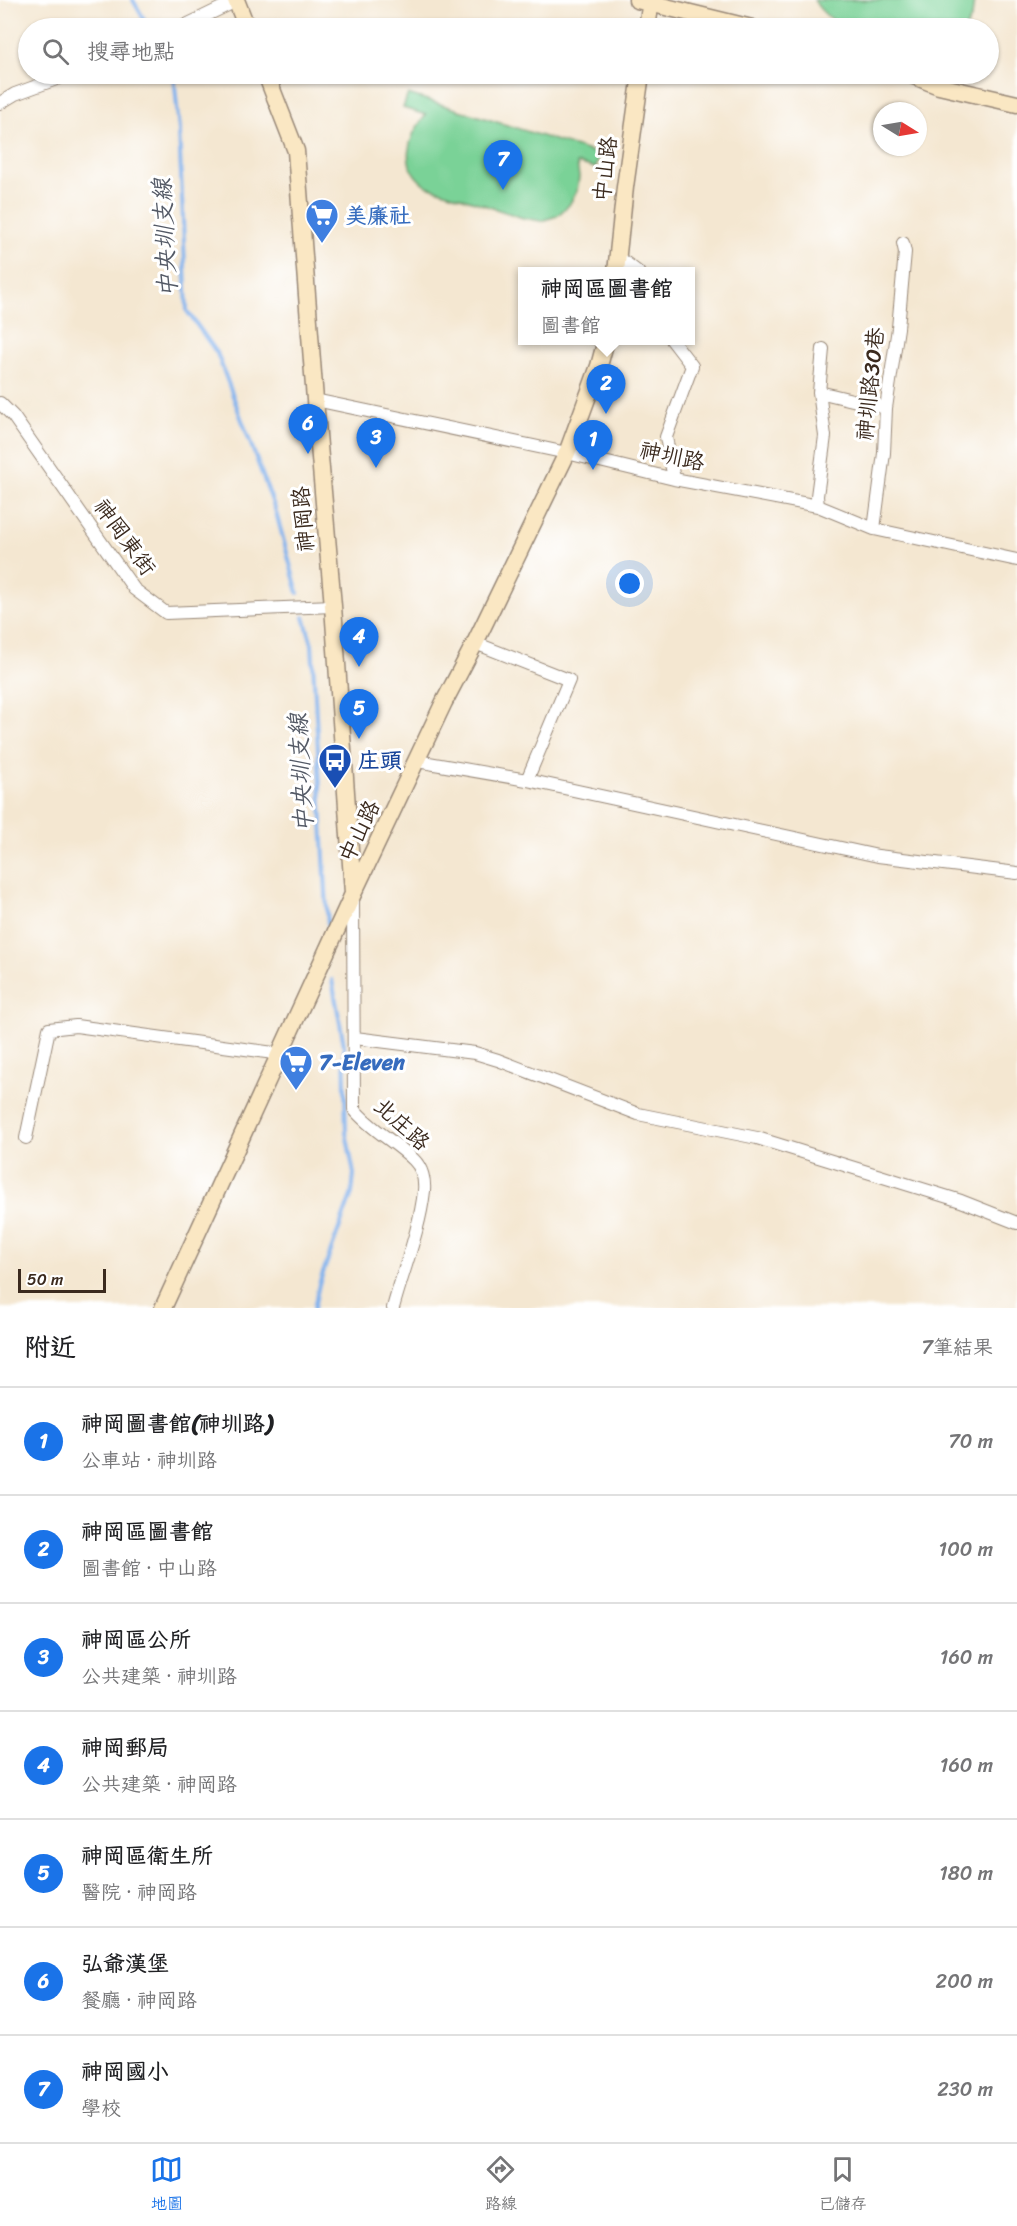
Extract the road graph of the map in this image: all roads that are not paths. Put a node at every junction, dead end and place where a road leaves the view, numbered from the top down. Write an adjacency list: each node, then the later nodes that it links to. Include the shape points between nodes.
1 (237, 1): 3 (street); 4 (street)
2 (646, 1): 5 (street); 6 (street)
3 (201, 18)
4 (243, 18)
5 (647, 18)
6 (713, 18)
7 (42, 84): 11 (street)
8 (270, 84): 19 (street, 神岡路, via 296,151)
9 (640, 84): 14 (street, 中山路)
10 (934, 84): 12 (street)
11 (0, 103)
12 (1017, 104)
13 (903, 243): 21 (street, 神圳路30巷, via 898,328)
14 (617, 264)
15 (604, 345): 22 (street, 中山路)
16 (675, 345): 23 (street, via 692,366 666,437)
17 (823, 349): 18 (street)
18 (819, 392): 21 (street); 24 (street, via 825,436)
19 (315, 400): 22 (street, 神圳路); 27 (street, 神岡路)
20 (0, 403): 27 (street, 神岡東街, via 14,416 134,589 166,613)
21 (886, 408): 25 (street, 神圳路30巷)
22 (567, 453): 23 (street, 神圳路); 28 (street, 中山路)
23 (674, 479): 24 (street, 神圳路)
24 (818, 506): 25 (street, 神圳路)
25 (874, 529): 26 (street, 神圳路)
26 (1017, 560)
27 (333, 606): 32 (street, 神岡路)
28 (475, 643): 29 (street, 中山路); 30 (street, via 569,680)
29 (417, 761): 30 (street); 32 (street, 中山路)
30 (527, 780): 31 (street, via 878,856)
31 (1017, 873)
32 (353, 894): 33 (street, 北庄路); 34 (street, 中山路)
33 (355, 1038): 36 (street, via 475,1053 638,1114 757,1138 961,1201); 38 (street, 北庄路, via 354,1109 416,1162 422,1172 424,1189 415,1232)
34 (281, 1054): 35 (street, via 76,1026 49,1029); 37 (street, 中山路)
35 (26, 1138)
36 (1017, 1223)
37 (164, 1308)
38 (393, 1308)

